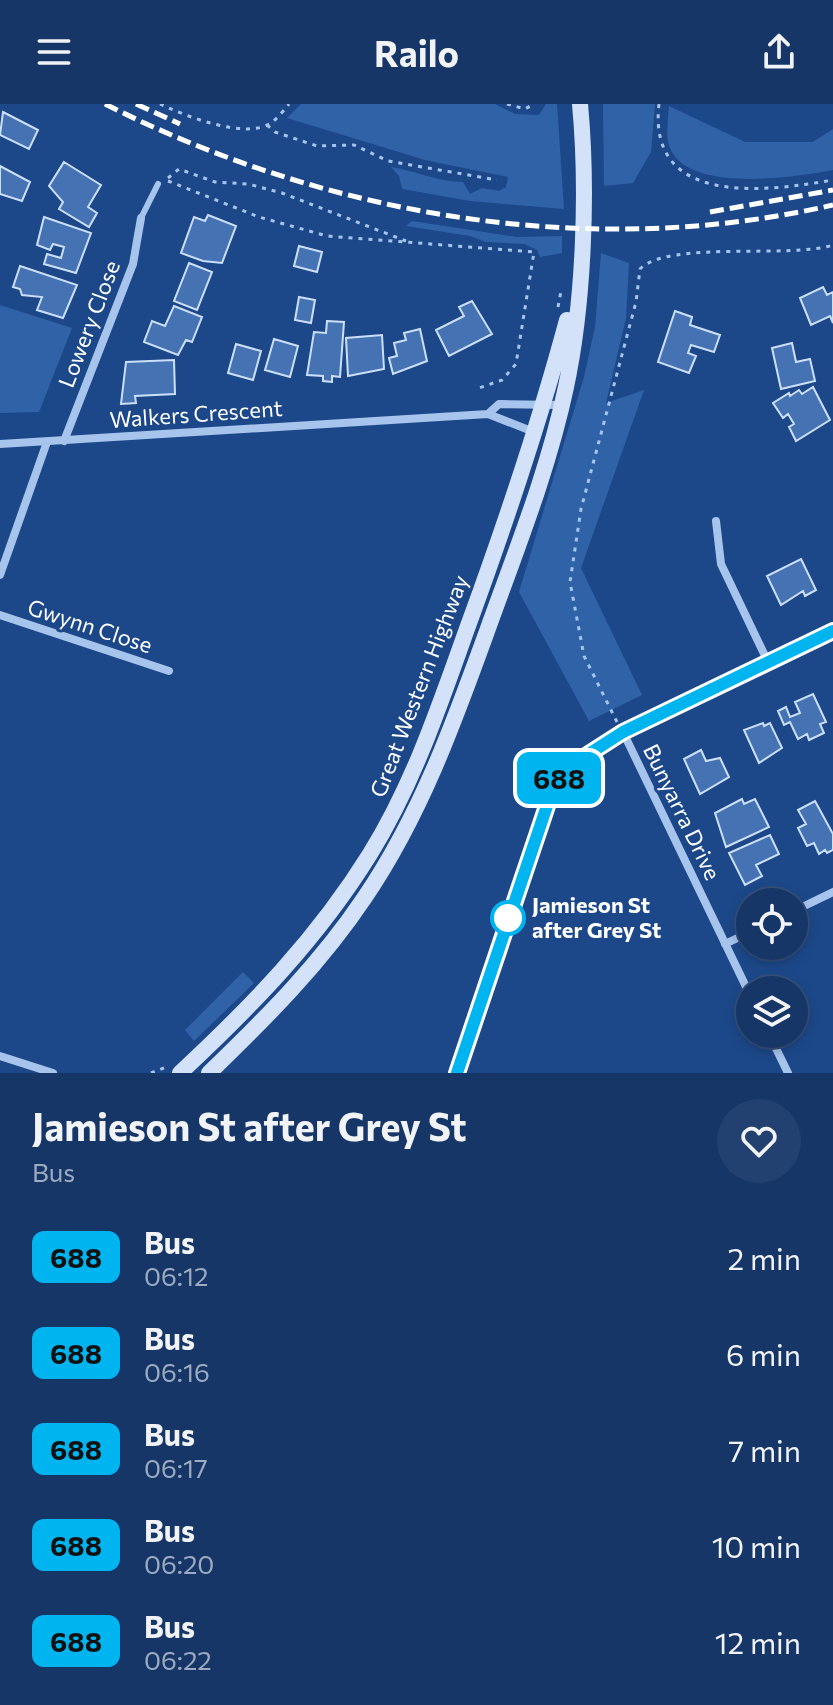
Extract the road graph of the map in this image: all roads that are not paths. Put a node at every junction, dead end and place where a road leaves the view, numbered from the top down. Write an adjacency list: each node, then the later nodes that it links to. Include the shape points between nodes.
1 (580, 104): 4 (main road, Great Western Highway)
2 (158, 184): 3 (lane)
3 (141, 218): 9 (street, Lowery Close, via 133,264)
4 (581, 252): 5 (main road, Great Western Highway); 6 (main road, Great Western Highway)
5 (544, 404): 6 (street, Walkers Crescent); 7 (street, Walkers Crescent, via 499,404); 8 (main road, Great Western Highway)
6 (562, 405): 28 (main road, Great Western Highway, via 523,533 453,726 398,843 357,909 305,976)
7 (488, 414): 8 (street, Walkers Crescent); 9 (street, Walkers Crescent)
8 (534, 433): 26 (main road, Great Western Highway, via 435,720 397,807 359,871 302,949 245,1013)
9 (64, 441): 10 (street, Walkers Crescent)
10 (47, 442): 11 (street, Walkers Crescent); 13 (street)
11 (0, 444)
12 (716, 521): 16 (street, via 721,564)
13 (0, 575)
14 (0, 615): 17 (street, Gwynn Close)
15 (833, 631): 16 (street)
16 (768, 662): 18 (street)
17 (169, 671)
18 (623, 732): 22 (street, Bunyarra Drive); 29 (street, via 570,766 551,794)
19 (833, 892): 20 (street)
20 (808, 904)
21 (736, 939): 22 (street)
22 (725, 944): 23 (street, Bunyarra Drive)
23 (741, 976)
24 (776, 1048): 30 (street)
25 (0, 1056): 27 (street)
26 (178, 1068)
27 (53, 1073)
28 (209, 1073)
29 (457, 1073)
30 (788, 1073)

